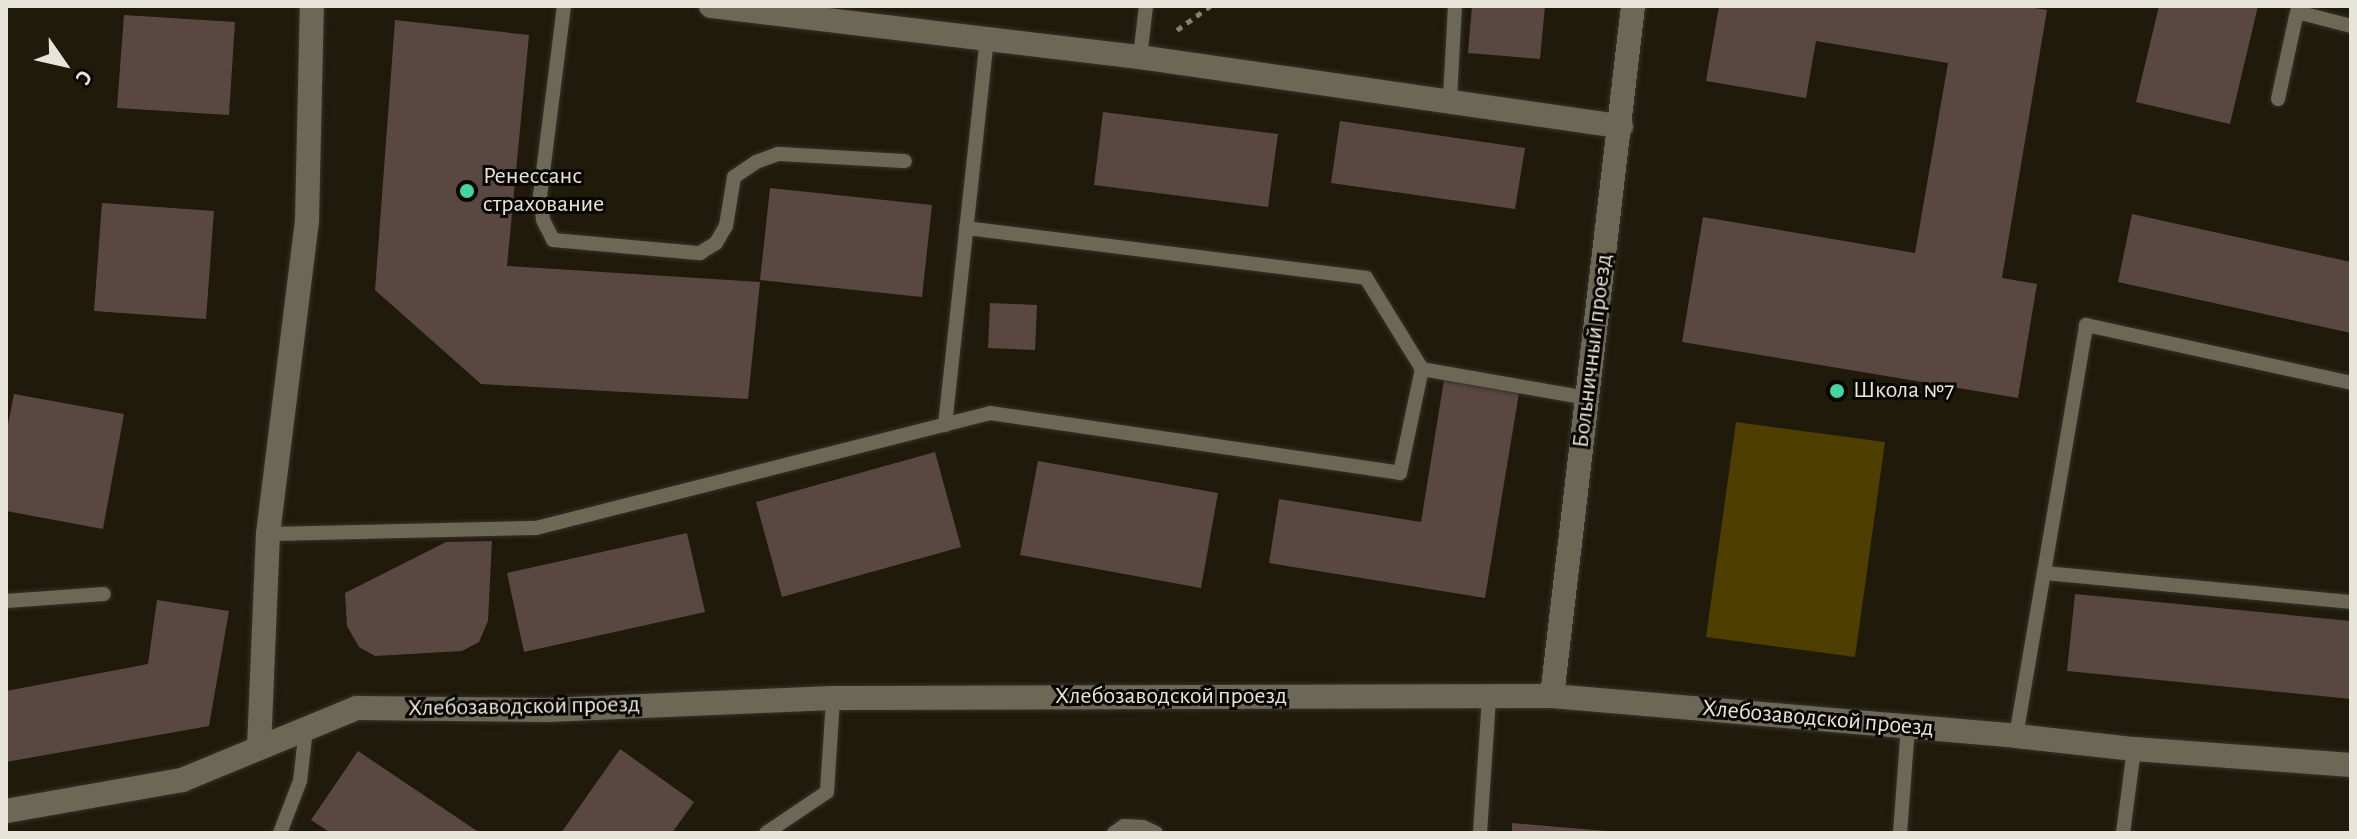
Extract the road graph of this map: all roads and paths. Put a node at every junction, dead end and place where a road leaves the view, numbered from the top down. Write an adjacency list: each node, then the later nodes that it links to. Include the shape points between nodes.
1 (312, 6): 20 (street, via 307,220)
2 (564, 6): 14 (lane, via 540,195 543,220 553,240 700,253 716,243 726,226 734,177 756,162 778,154)
3 (711, 6): 7 (street)
4 (1146, 6): 10 (lane)
5 (1455, 6): 11 (lane)
6 (1633, 6): 13 (street, Больничный проезд)
7 (806, 12): 9 (street)
8 (2351, 26): 12 (lane, via 2297,12)
9 (987, 39): 10 (street); 15 (lane)
10 (1140, 57): 11 (street)
11 (1450, 98): 13 (street)
12 (2278, 99)
13 (1621, 126): 18 (street, Больничный проезд)
14 (905, 161)
15 (966, 228): 16 (lane, via 1366,278); 19 (lane)
16 (1422, 369): 18 (lane); 19 (lane, via 1400,473 990,413)
17 (2351, 383): 21 (lane, via 2086,325)
18 (1586, 398): 25 (street, Больничный проезд)
19 (945, 425): 20 (lane, via 536,528)
20 (268, 534): 31 (street)
21 (2044, 573): 24 (lane); 30 (lane)
22 (104, 594): 23 (lane)
23 (6, 601)
24 (2351, 602)
25 (1552, 696): 26 (street, Хлебозаводской проезд); 28 (street, Хлебозаводской проезд)
26 (1489, 697): 27 (street, Хлебозаводской проезд); 39 (lane)
27 (833, 698): 29 (street, Хлебозаводской проезд, via 548,710 357,708); 36 (lane, via 827,792)
28 (1908, 727): 30 (street, Хлебозаводской проезд); 40 (lane)
29 (306, 729): 31 (street, Хлебозаводской проезд); 35 (lane, via 300,781)
30 (2016, 736): 32 (street, Хлебозаводской проезд)
31 (259, 748): 34 (street, Хлебозаводской проезд, via 182,780)
32 (2134, 749): 33 (street, Хлебозаводской проезд); 41 (lane)
33 (2351, 765)
34 (6, 811)
35 (280, 833)
36 (766, 833)
37 (1114, 833): 38 (lane, via 1124,826)
38 (1156, 833)
39 (1480, 833)
40 (1900, 833)
41 (2123, 833)

